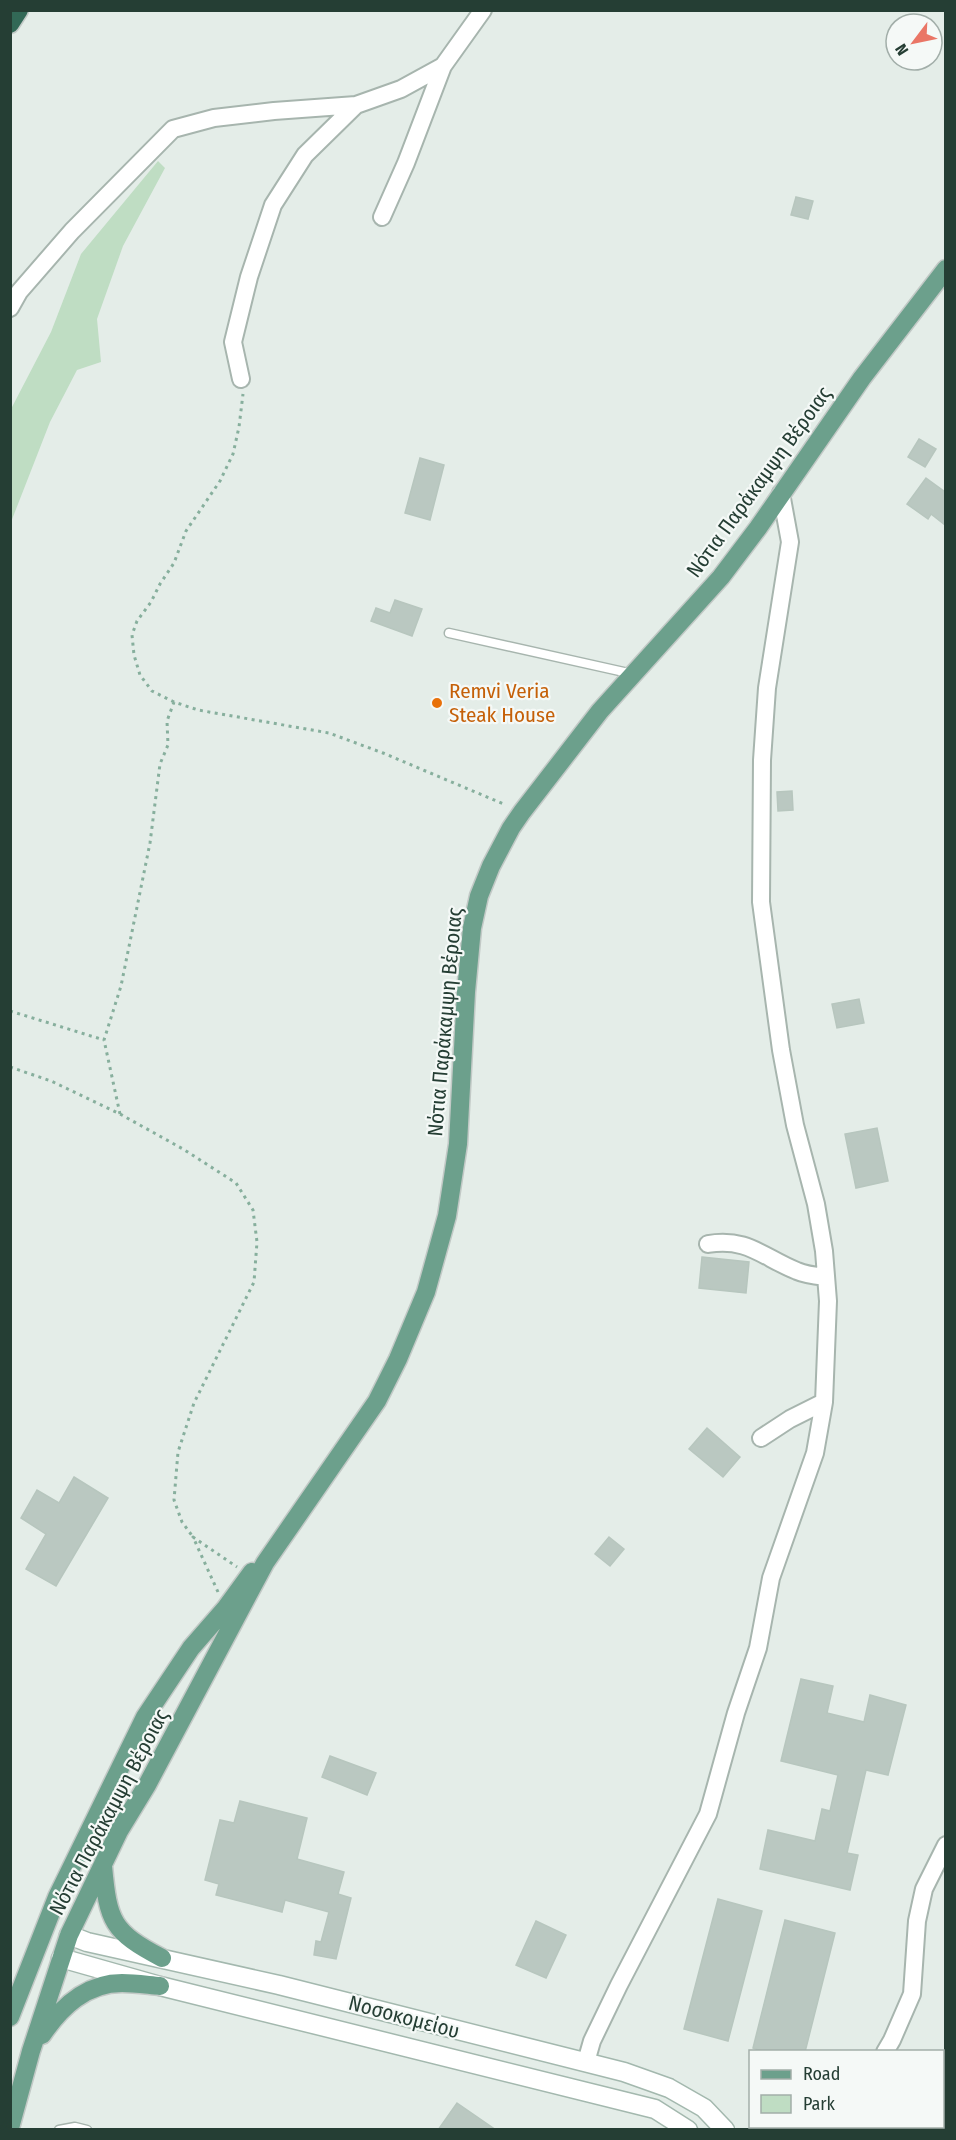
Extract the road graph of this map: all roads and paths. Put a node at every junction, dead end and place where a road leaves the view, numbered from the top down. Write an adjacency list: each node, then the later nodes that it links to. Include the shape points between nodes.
1 (19, 10): 3 (highway)
2 (483, 10): 4 (street)
3 (10, 24)
4 (443, 66): 5 (street, via 401,89); 6 (street)
5 (356, 105): 8 (street, via 224,117 173,129 72,231 19,292); 9 (street, via 305,155 273,205 233,342)
6 (382, 217)
7 (945, 269): 10 (main road, Νότια Παράκαμψη Βέροιας)
8 (10, 308)
9 (241, 379): 13 (path, via 243,396 233,454 186,531 174,563 136,621 132,635 140,675 152,691)
10 (781, 493): 12 (main road, Νότια Παράκαμψη Βέροιας, via 721,577); 20 (street, via 790,542 764,724 762,902 781,1050 816,1204)
11 (449, 633): 12 (lane)
12 (633, 674): 14 (main road, Νότια Παράκαμψη Βέροιας)
13 (174, 702): 14 (path, via 198,710 329,733); 16 (path, via 167,721 168,745 160,764 150,843 121,986)
14 (522, 812): 24 (main road, Νότια Παράκαμψη Βέροιας, via 491,866 472,928 458,1144 447,1216 426,1292 377,1401)
15 (10, 1011): 16 (path)
16 (104, 1040): 18 (path)
17 (10, 1066): 18 (path)
18 (120, 1114): 23 (path, via 236,1183 253,1210 257,1242 254,1282 194,1402 178,1452 174,1500)
19 (708, 1244): 20 (street, via 724,1241 757,1250 798,1272)
20 (826, 1277): 21 (street)
21 (824, 1402): 22 (street); 37 (street, via 815,1452 771,1578 758,1648 708,1814 619,1985)
22 (761, 1438)
23 (193, 1537): 25 (path); 26 (path)
24 (265, 1563): 25 (main road, Νότια Παράκαμψη Βέροιας); 28 (main road, Νότια Παράκαμψη Βέροιας)
25 (248, 1574): 26 (main road, Νότια Παράκαμψη Βέροιας)
26 (225, 1609): 29 (main road, Νότια Παράκαμψη Βέροιας, via 191,1648 145,1717)
27 (945, 1845): 35 (street, via 924,1889 917,1921 912,1994)
28 (103, 1866): 30 (main road, Νότια Παράκαμψη Βέροιας); 32 (main road, via 109,1910 118,1928 136,1944)
29 (42, 1932): 30 (main road); 31 (main road); 34 (main road, Νότια Παράκαμψη Βέροιας)
30 (69, 1935): 31 (main road, Νότια Παράκαμψη Βέροιας); 32 (street, Νοσοκομείου)
31 (61, 1958): 33 (street, Νοσοκομείου); 36 (main road, Νότια Παράκαμψη Βέροιας)
32 (162, 1958): 37 (street, Νοσοκομείου)
33 (160, 1986): 36 (main road, via 120,1983 82,1993 66,2004); 41 (street, Νοσοκομείου, via 655,2109)
34 (10, 2017)
35 (886, 2050)
36 (30, 2051): 38 (main road, Νότια Παράκαμψη Βέροιας)
37 (586, 2062): 42 (street, Νοσοκομείου, via 669,2088 704,2108)
38 (10, 2128)
39 (59, 2130): 40 (lane)
40 (87, 2130)
41 (688, 2130)
42 (725, 2130)

